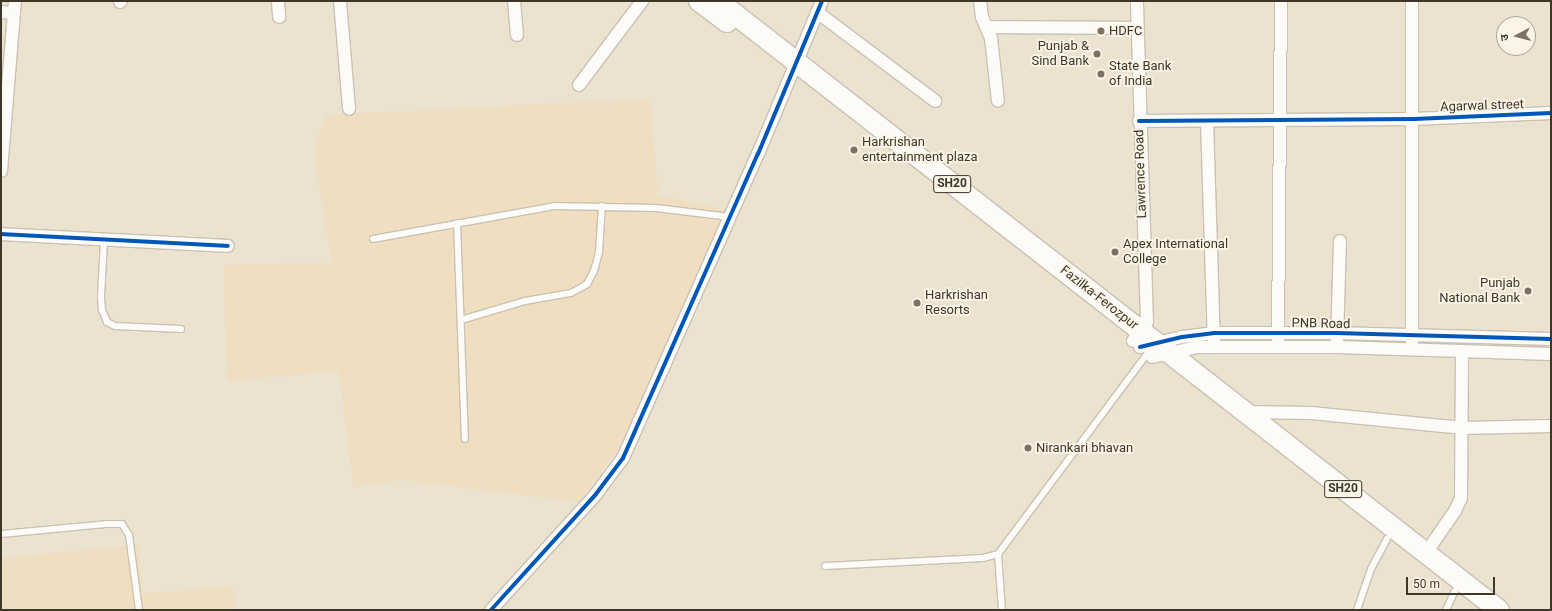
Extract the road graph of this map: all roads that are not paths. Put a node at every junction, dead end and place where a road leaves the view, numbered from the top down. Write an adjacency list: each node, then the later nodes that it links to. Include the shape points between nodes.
1 (15, 1): 15 (street)
2 (278, 1): 16 (street)
3 (340, 1): 24 (street)
4 (514, 1): 19 (street)
5 (642, 1): 21 (street)
6 (699, 1): 20 (main road, Fazilka-Ferozpur / SH20)
7 (718, 1): 20 (main road, Fazilka-Ferozpur / SH20)
8 (822, 1): 14 (street)
9 (980, 1): 17 (street)
10 (1137, 1): 18 (street, Lawrence Road)
11 (1281, 1): 27 (street)
12 (1412, 1): 26 (street)
13 (1, 12): 15 (street)
14 (817, 12): 20 (street); 22 (street)
15 (14, 13): 30 (street)
16 (279, 17)
17 (986, 27): 18 (street); 23 (street, via 991,38)
18 (1137, 28): 28 (street, Lawrence Road)
19 (516, 35)
20 (794, 66): 32 (street); 46 (main road, Fazilka-Ferozpur / SH20)
21 (579, 85)
22 (935, 101)
23 (998, 101)
24 (349, 109)
25 (1551, 113): 26 (street, Agarwal street)
26 (1414, 119): 27 (street, Agarwal street); 44 (street)
27 (1281, 120): 29 (street, Agarwal street); 41 (street)
28 (1139, 121): 29 (street, Agarwal street); 46 (street, Lawrence Road)
29 (1207, 121): 42 (street)
30 (1, 171)
31 (602, 206): 32 (lane, via 656,208); 33 (lane, via 554,206); 39 (lane, via 599,252 587,284 571,292 525,301)
32 (730, 217): 64 (street, via 623,458 596,494)
33 (456, 223): 35 (lane); 39 (lane)
34 (1, 234): 36 (street)
35 (373, 239)
36 (104, 240): 38 (street); 40 (lane, via 101,298 107,322 115,326)
37 (1340, 241): 43 (street)
38 (228, 246)
39 (461, 320): 56 (lane)
40 (182, 329)
41 (1278, 332): 42 (street, PNB Road); 43 (street, PNB Road); 47 (street)
42 (1213, 333): 46 (street, PNB Road); 48 (street)
43 (1336, 334): 44 (street, PNB Road); 49 (street)
44 (1412, 337): 45 (street, PNB Road); 50 (street)
45 (1551, 339)
46 (1148, 346): 48 (street, PNB Road); 53 (main road, Fazilka-Ferozpur / SH20); 58 (main road, Fazilka-Ferozpur / SH20); 60 (lane)
47 (1278, 346): 48 (street, PNB Road); 49 (street, PNB Road)
48 (1215, 347)
49 (1338, 347): 50 (street, PNB Road)
50 (1412, 350): 51 (street, PNB Road)
51 (1462, 352): 52 (street, PNB Road); 55 (street)
52 (1551, 354)
53 (1244, 412): 55 (street, via 1305,412); 59 (main road, Fazilka-Ferozpur / SH20)
54 (1551, 426): 55 (street)
55 (1463, 428): 59 (street, via 1459,504)
56 (464, 439)
57 (1, 534): 63 (lane, via 122,524 130,535)
58 (1387, 539): 62 (main road, Fazilka-Ferozpur / SH20); 66 (lane, via 1372,569)
59 (1426, 553): 69 (main road, Fazilka-Ferozpur / SH20)
60 (998, 554): 61 (lane, via 983,558); 65 (lane)
61 (825, 566)
62 (1455, 592): 67 (lane); 68 (main road, Fazilka-Ferozpur / SH20)
63 (139, 610)
64 (491, 610)
65 (1002, 610)
66 (1357, 610)
67 (1446, 610)
68 (1478, 610)
69 (1499, 610)

